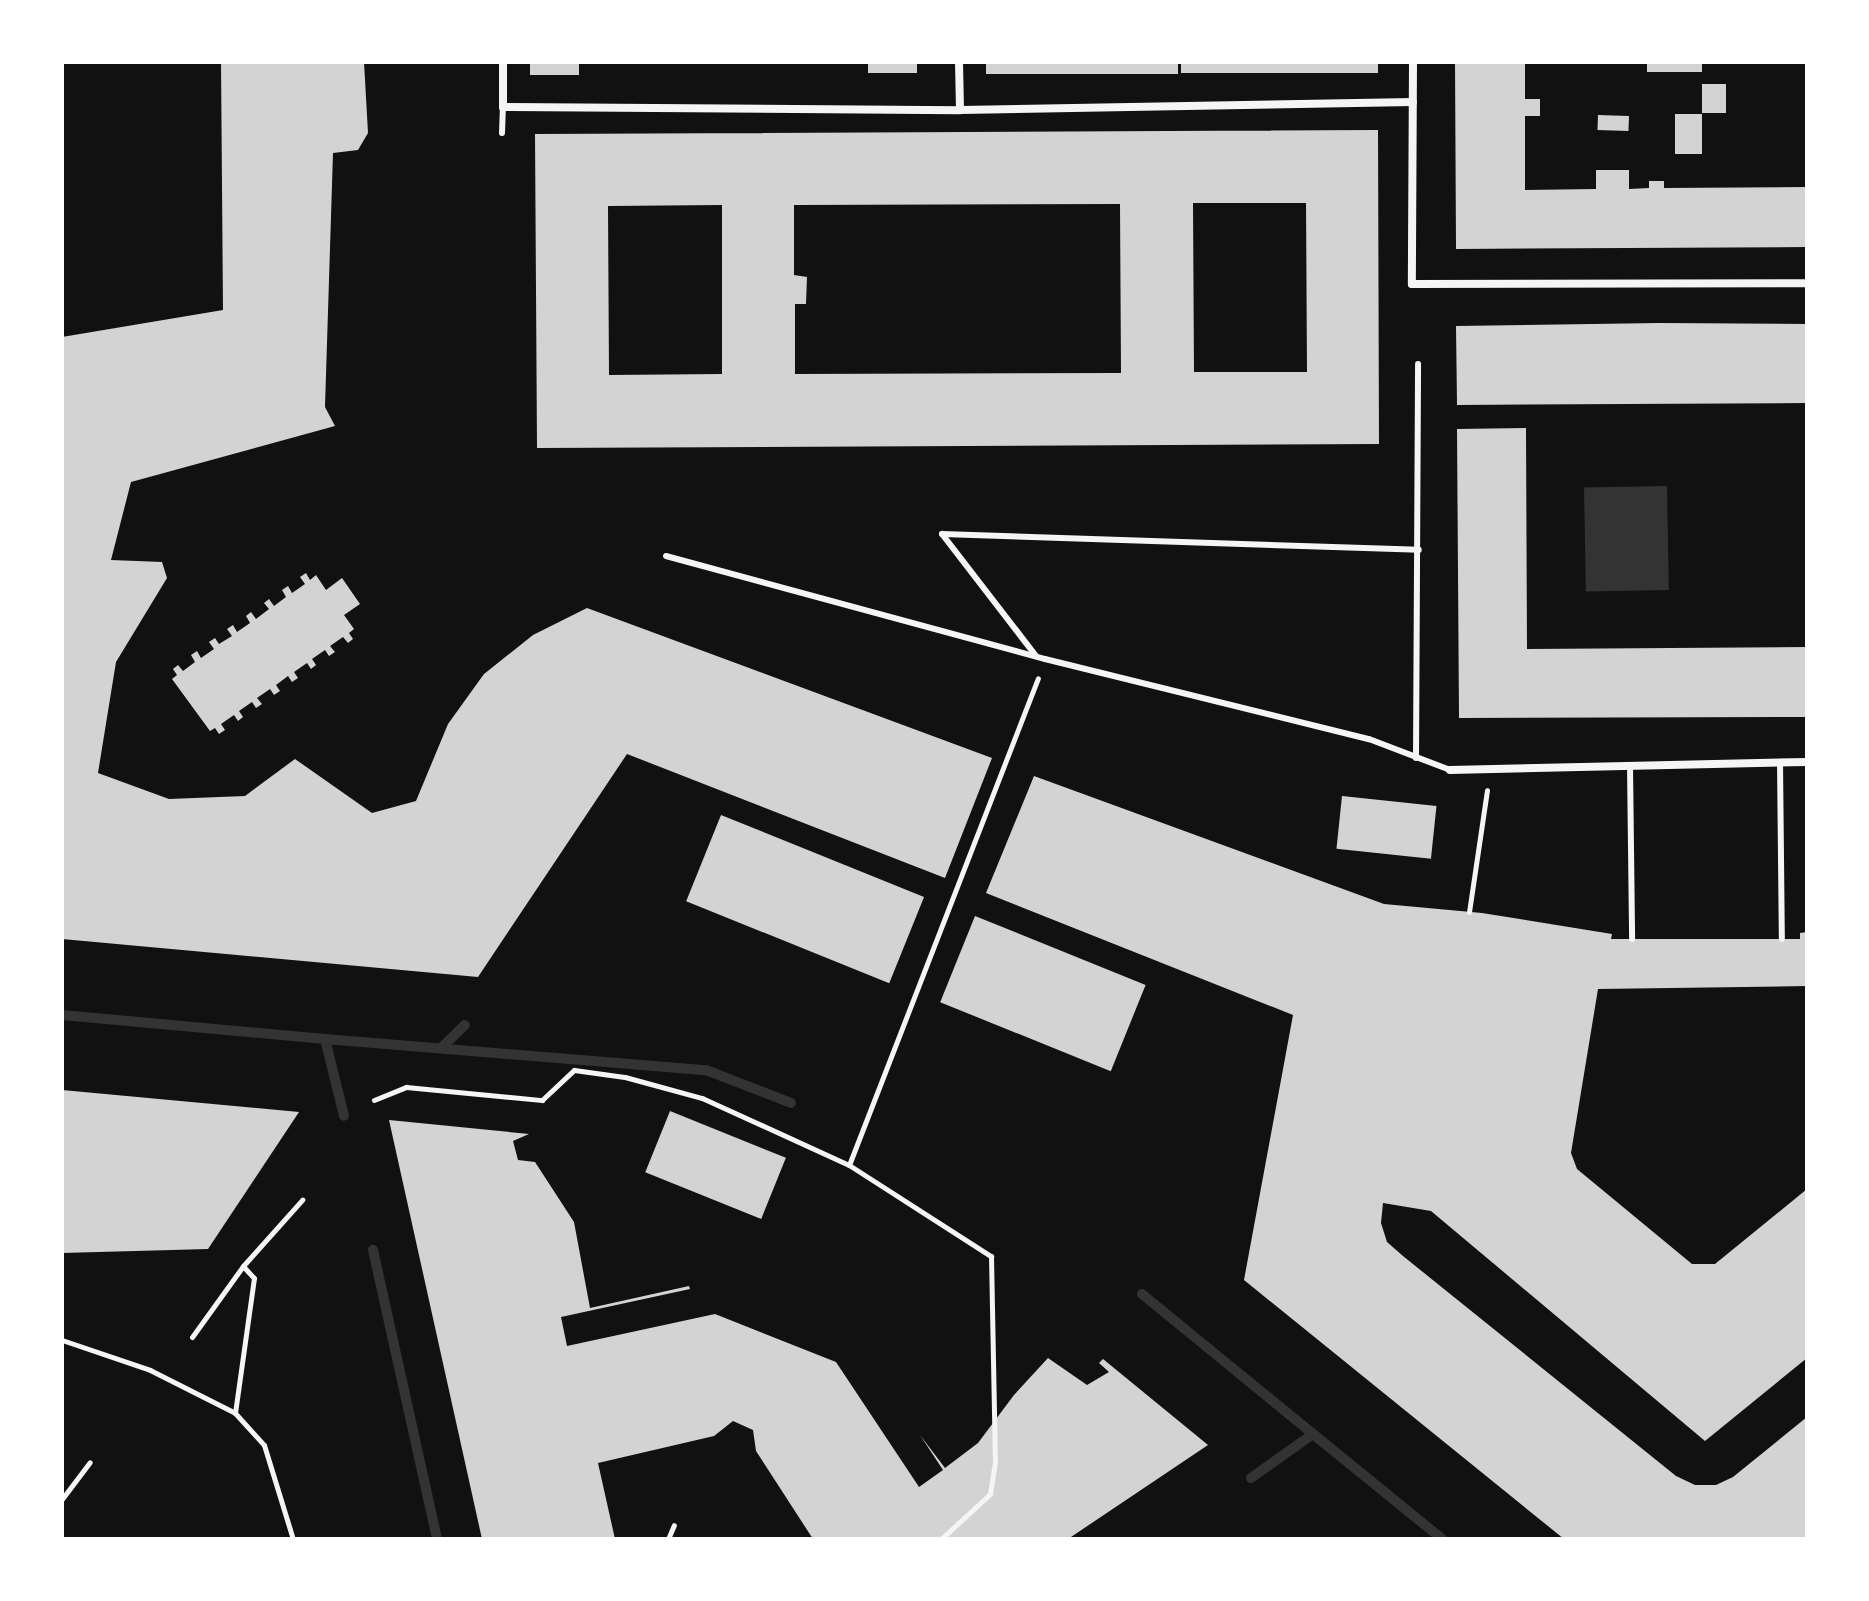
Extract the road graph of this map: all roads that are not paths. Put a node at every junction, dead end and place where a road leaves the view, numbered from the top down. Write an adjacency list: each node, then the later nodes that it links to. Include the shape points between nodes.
1 (503, 62): 5 (street)
2 (959, 62): 6 (street)
3 (1413, 62): 4 (street)
4 (1413, 102): 6 (street); 8 (street, via 1412,284)
5 (503, 107): 6 (street); 7 (lane)
6 (960, 110)
7 (502, 133)
8 (1807, 283)
9 (1418, 364): 10 (lane)
10 (1419, 550): 12 (lane, via 942,534); 13 (lane)
11 (666, 556): 12 (lane)
12 (1037, 656): 13 (lane, via 1369,739)
13 (1416, 758): 17 (lane)
14 (1780, 762): 15 (street); 16 (street); 19 (lane)
15 (1807, 762)
16 (1630, 766): 17 (street); 18 (lane)
17 (1450, 770)
18 (1632, 939)
19 (1782, 939)

